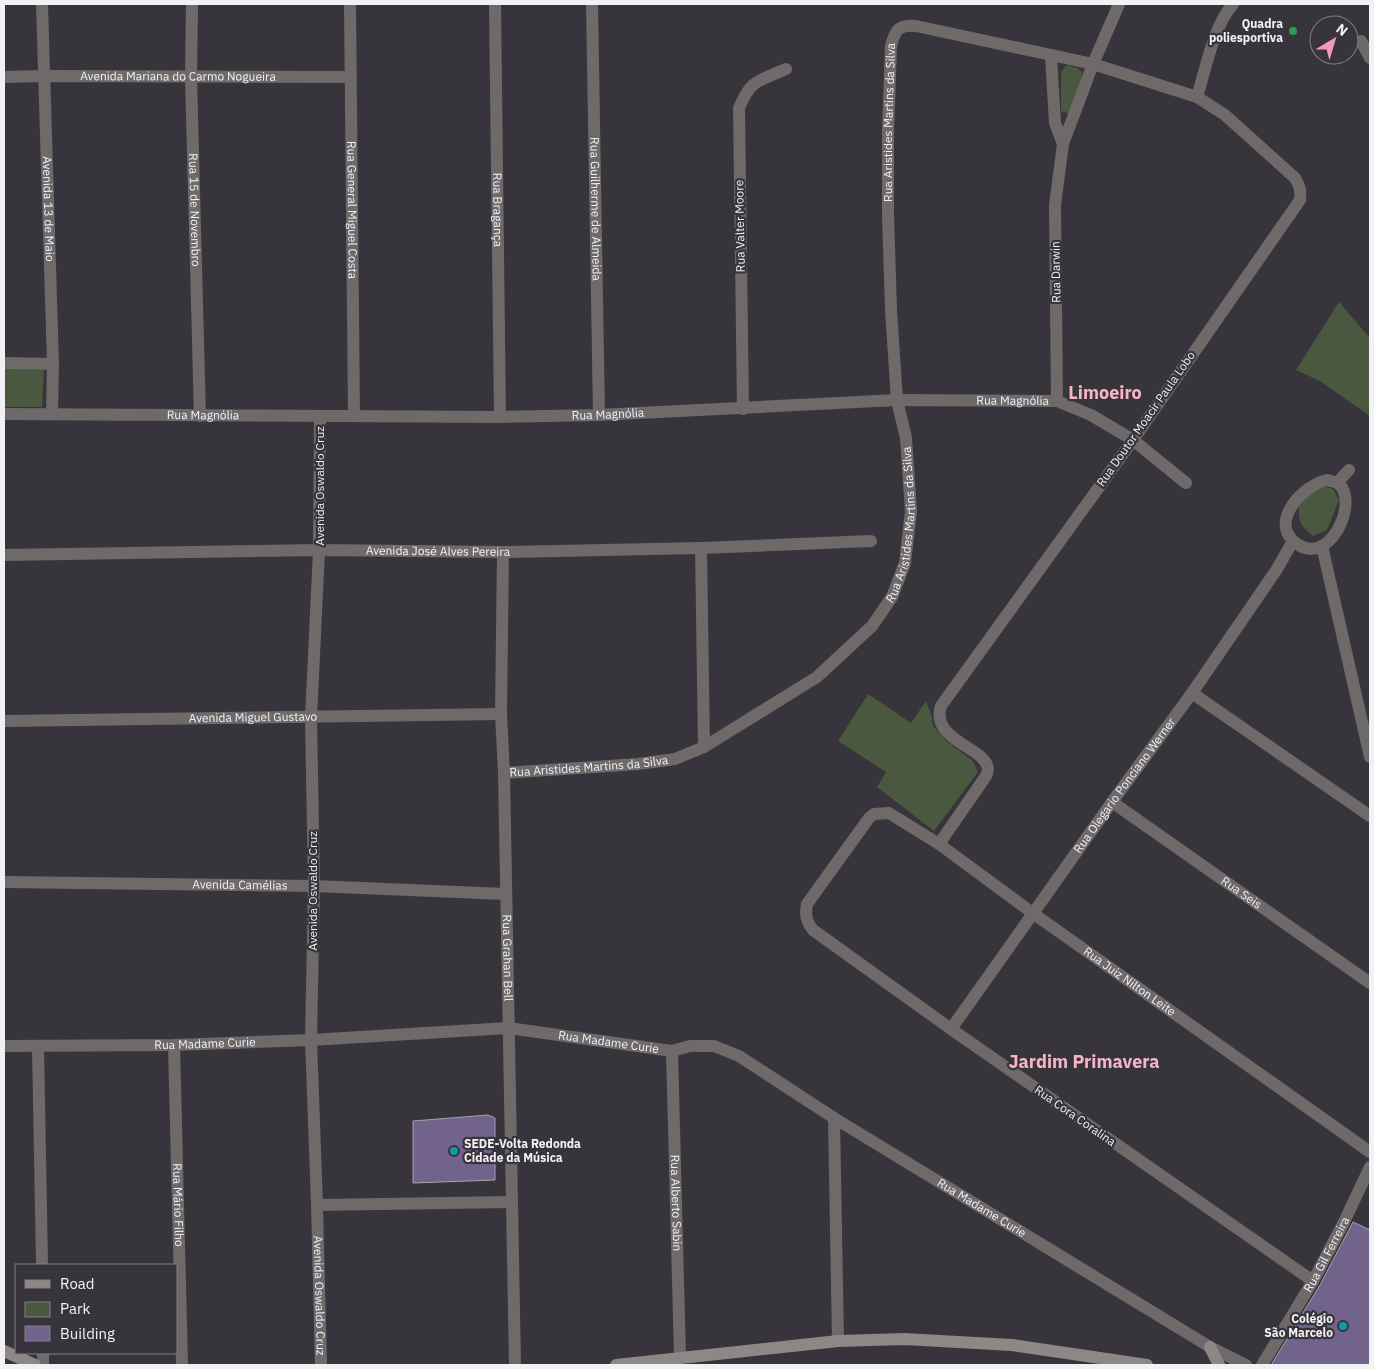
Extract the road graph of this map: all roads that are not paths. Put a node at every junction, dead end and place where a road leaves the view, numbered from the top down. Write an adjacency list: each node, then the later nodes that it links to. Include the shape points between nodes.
1 (42, 4): 13 (street, Avenida 13 de Maio)
2 (192, 4): 15 (street, Rua 15 de Novembro)
3 (350, 4): 16 (street, Rua General Miguel Costa)
4 (495, 4): 30 (street, Rua Bragança)
5 (592, 4): 26 (street, Rua Guilherme de Almeida)
6 (1119, 4): 11 (street, Rua Darwin)
7 (1233, 4): 17 (street, via 1218,30)
8 (1361, 41): 10 (street)
9 (1051, 56): 11 (street, Rua Aristides Martins da Silva); 18 (street, Rua Darwin, via 1055,123); 21 (street, Rua Aristides Martins da Silva, via 916,26 905,25 894,35 888,122 888,206)
10 (1370, 58)
11 (1093, 64): 17 (street, Rua Doutor Moacir Paula Lobo); 18 (street, Rua Darwin)
12 (786, 69): 23 (street, Rua Valter Moore, via 753,83 739,108)
13 (44, 76): 14 (street, Avenida Mariana do Carmo Nogueira); 15 (street, Avenida Mariana do Carmo Nogueira); 20 (street, Avenida 13 de Maio)
14 (4, 77)
15 (191, 77): 16 (street, Avenida Mariana do Carmo Nogueira); 27 (street, Rua 15 de Novembro)
16 (351, 77): 29 (street, Rua General Miguel Costa)
17 (1197, 97): 31 (street, Rua Doutor Moacir Paula Lobo, via 1225,115 1295,178 1300,186 1300,200)
18 (1063, 144): 22 (street, Rua Darwin, via 1055,205)
19 (4, 363): 20 (street)
20 (53, 364): 24 (street, Avenida 13 de Maio)
21 (897, 400): 22 (street, Rua Magnólia); 23 (street, Rua Magnólia); 46 (street, Rua Aristides Martins da Silva, via 906,438 911,511 905,563 892,597 872,626 817,677)
22 (1057, 401): 31 (street, Rua Magnólia, via 1091,415)
23 (743, 409): 26 (street, Rua Magnólia)
24 (52, 413): 25 (street, Rua Magnólia); 27 (street, Rua Magnólia)
25 (4, 414)
26 (599, 415): 30 (street, Rua Magnólia)
27 (200, 416): 28 (street, Rua Magnólia)
28 (320, 416): 29 (street, Rua Magnólia); 39 (street, Avenida Oswaldo Cruz)
29 (354, 416): 30 (street, Rua Magnólia)
30 (500, 418)
31 (1132, 440): 33 (street, Rua Magnólia); 51 (street, Rua Doutor Moacir Paula Lobo, via 941,706 940,722 945,731 984,761 988,768 986,776)
32 (1349, 470): 34 (street)
33 (1186, 483)
34 (1337, 483): 36 (street, via 1318,482 1290,508 1285,525); 37 (street, via 1346,498 1343,516 1335,535)
35 (871, 540): 38 (street, Avenida José Alves Pereira)
36 (1293, 541): 37 (street, via 1306,548); 42 (street, Rua Olegario Ponciano Werner)
37 (1322, 546): 47 (street)
38 (702, 548): 40 (street, Avenida José Alves Pereira); 46 (street)
39 (319, 550): 40 (street, Avenida José Alves Pereira); 41 (street, Avenida José Alves Pereira); 44 (street, Avenida Oswaldo Cruz)
40 (503, 552): 43 (street, Rua Grahan Bell)
41 (4, 555)
42 (1192, 693): 49 (street, Rua Olegario Ponciano Werner); 50 (street)
43 (501, 714): 44 (street, Avenida Miguel Gustavo); 48 (street, Rua Grahan Bell)
44 (311, 718): 45 (street, Avenida Miguel Gustavo); 53 (street, Avenida Oswaldo Cruz)
45 (4, 721)
46 (704, 747): 48 (street, Rua Aristides Martins da Silva, via 675,759 638,764)
47 (1370, 757)
48 (504, 774): 54 (street, Rua Grahan Bell)
49 (1112, 802): 56 (street, Rua Olegario Ponciano Werner); 57 (street, Rua Seis)
50 (1370, 816)
51 (939, 844): 55 (street, Rua Juiz Nilton Leite, via 889,813 874,814); 56 (street, Rua Juiz Nilton Leite)
52 (4, 882): 53 (street, Avenida Camélias)
53 (314, 886): 54 (street, Avenida Camélias); 60 (street, Avenida Oswaldo Cruz)
54 (506, 894): 58 (street, Rua Grahan Bell)
55 (807, 904): 59 (street, Rua Cora Coralina, via 805,913 813,930)
56 (1034, 914): 59 (street, Rua Olegario Ponciano Werner); 66 (street, Rua Juiz Nilton Leite)
57 (1370, 983)
58 (508, 1028): 60 (street, Rua Madame Curie); 64 (street, Rua Madame Curie); 68 (street, Rua Grahan Bell)
59 (951, 1029): 71 (street, Rua Cora Coralina)
60 (311, 1040): 61 (street, Rua Madame Curie); 69 (street, Avenida Oswaldo Cruz)
61 (174, 1044): 63 (street, Rua Madame Curie); 77 (street, Rua Mário Filho)
62 (4, 1046): 63 (street, Rua Madame Curie)
63 (38, 1046): 70 (street)
64 (672, 1051): 65 (street, Rua Madame Curie, via 690,1046 714,1046 739,1056); 75 (street, Rua Alberto Sabin)
65 (834, 1118): 72 (street); 73 (street, Rua Madame Curie)
66 (1370, 1152)
67 (1370, 1167): 71 (street, Rua Gil Ferreira)
68 (512, 1202): 69 (street); 79 (street, Rua Grahan Bell)
69 (317, 1205): 78 (street, Avenida Oswaldo Cruz)
70 (42, 1264)
71 (1312, 1281): 84 (street, Rua Gil Ferreira)
72 (838, 1341): 75 (main road); 81 (main road, via 904,1338 1012,1345)
73 (1210, 1347): 82 (main road); 83 (street, Rua Madame Curie)
74 (4, 1351): 76 (main road)
75 (680, 1357): 80 (main road)
76 (35, 1365)
77 (182, 1365)
78 (321, 1365)
79 (515, 1365)
80 (616, 1365)
81 (1146, 1365)
82 (1219, 1365)
83 (1246, 1365)
84 (1262, 1365)

